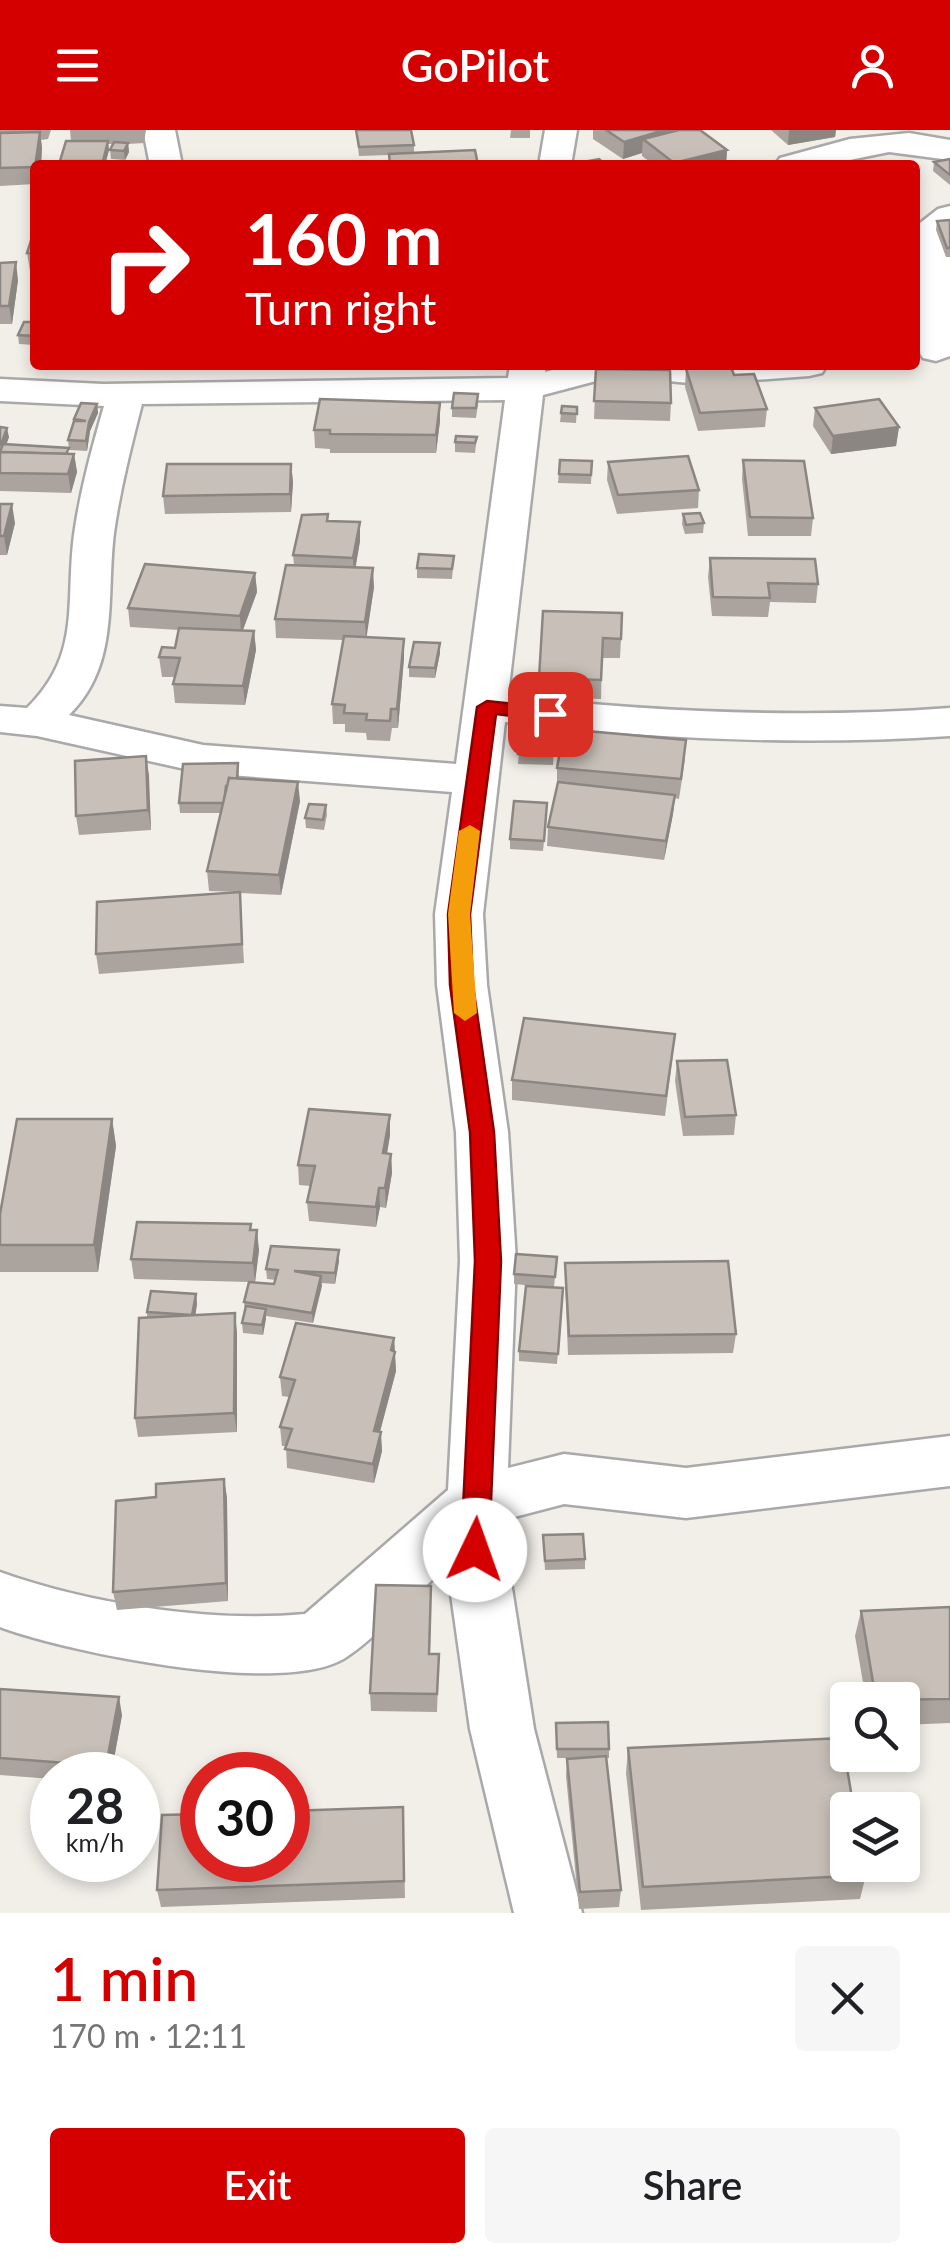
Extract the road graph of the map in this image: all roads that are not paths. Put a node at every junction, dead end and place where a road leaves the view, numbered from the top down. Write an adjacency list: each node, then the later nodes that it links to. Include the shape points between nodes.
1 (159, 130): 4 (street)
2 (561, 130): 5 (street)
3 (950, 150): 6 (street, via 888,141)
4 (165, 160)
5 (556, 160)
6 (811, 160)
7 (950, 216): 8 (street, via 931,228)
8 (934, 351)
9 (575, 370): 12 (street)
10 (668, 370): 11 (street)
11 (741, 370)
12 (528, 376): 13 (street, via 346,396); 16 (street)
13 (168, 378): 15 (street)
14 (0, 390): 15 (street)
15 (126, 394): 17 (street, via 94,536 88,646 68,692)
16 (487, 707): 18 (street, via 723,730); 19 (street)
17 (19, 721): 19 (street, via 203,759)
18 (950, 722)
19 (477, 780): 21 (street, via 459,914 488,1261)
20 (950, 1461): 21 (street, via 686,1493 564,1479)
21 (477, 1501): 22 (street, via 322,1639 306,1646 66,1621); 23 (street, via 475,1550 502,1729)
22 (0, 1599)
23 (548, 1913)

